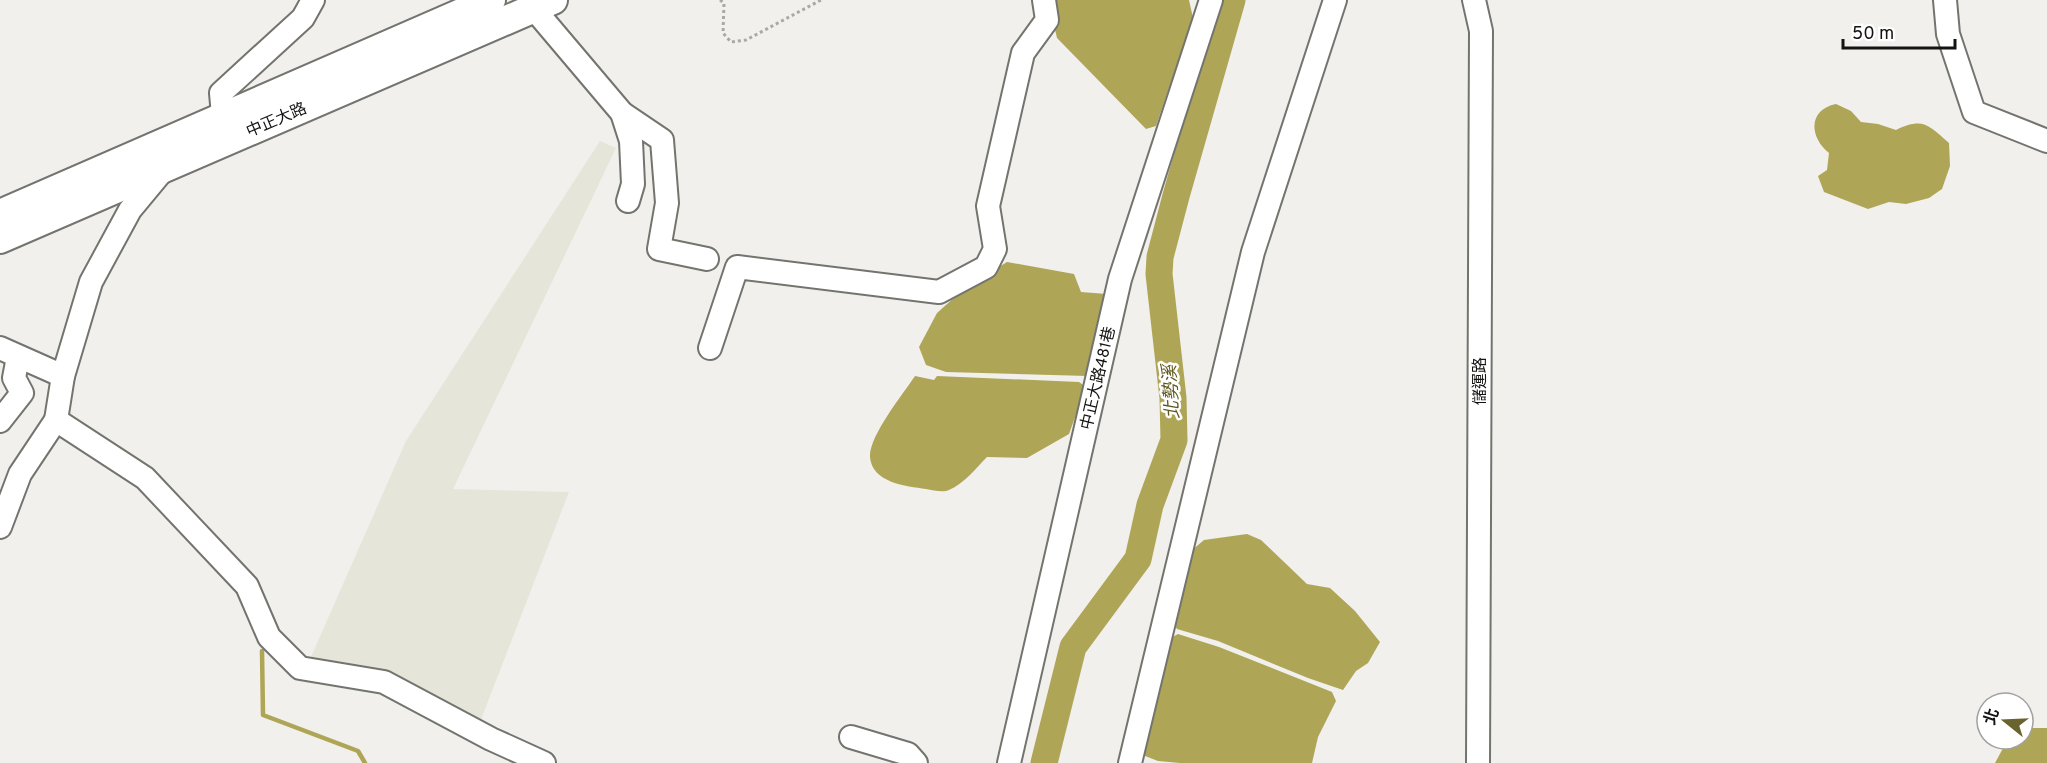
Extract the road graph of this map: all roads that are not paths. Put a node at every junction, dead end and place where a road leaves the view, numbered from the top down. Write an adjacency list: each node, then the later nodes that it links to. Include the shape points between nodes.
1 (313, 0): 10 (street, via 303,18 221,93)
2 (490, 0): 10 (main road, 中正大路)
3 (1044, 0): 18 (street, via 1047,20 1023,52 988,206 995,249 986,267 939,292 737,267)
4 (1211, 0): 27 (street, 中正大路481巷, via 1120,279)
5 (1335, 0): 28 (street, via 1253,252)
6 (1474, 0): 29 (street, 儲運路, via 1481,31)
7 (1945, 0): 12 (street, via 1948,34 1974,112)
8 (544, 5): 9 (street); 13 (main road, 中正大路)
9 (622, 113): 14 (street, via 631,141 633,184); 17 (street, via 662,140 668,203 659,249)
10 (224, 115): 11 (main road, 中正大路)
11 (177, 136): 13 (street); 15 (main road, 中正大路)
12 (2047, 141)
13 (167, 165): 16 (main road, 中正大路); 20 (street, via 130,210 91,282)
14 (628, 201)
15 (0, 214)
16 (0, 239)
17 (707, 259)
18 (710, 348)
19 (9, 352): 20 (street); 22 (street, via 14,378 22,393)
20 (63, 376): 21 (street)
21 (56, 420): 23 (street, via 21,474); 25 (street, via 145,478 247,586 269,637 300,668 384,682)
22 (0, 421)
23 (0, 527)
24 (851, 736): 26 (street, via 908,754)
25 (544, 763)
26 (915, 763)
27 (1009, 763)
28 (1130, 763)
29 (1478, 763)

